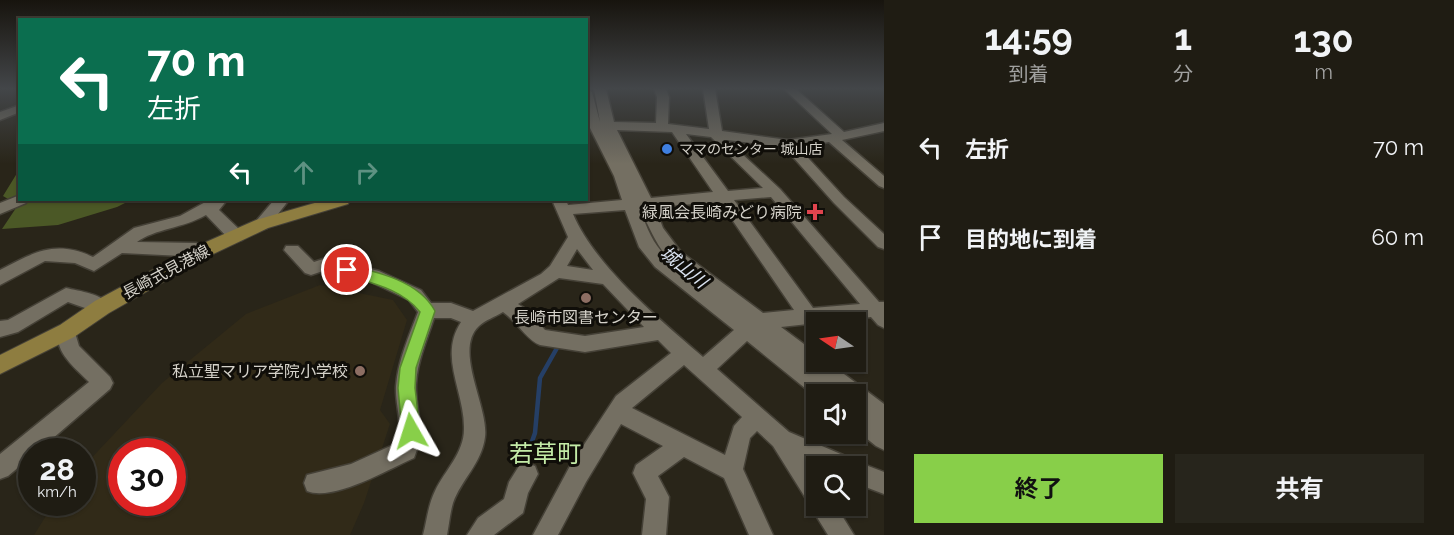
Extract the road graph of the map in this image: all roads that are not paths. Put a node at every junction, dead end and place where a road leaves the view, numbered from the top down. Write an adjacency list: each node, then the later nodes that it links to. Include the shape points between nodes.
1 (666, 114): 6 (street)
2 (713, 114): 7 (street)
3 (814, 114): 8 (street)
4 (599, 126): 6 (street); 17 (street, via 635,176)
5 (884, 127): 8 (street)
6 (669, 128): 7 (street); 12 (street)
7 (716, 136): 9 (street); 11 (street)
8 (837, 137): 9 (street); 10 (street)
9 (788, 144): 23 (street, via 838,200)
10 (884, 182)
11 (775, 192): 12 (street); 34 (street)
12 (722, 196): 17 (street); 33 (street)
13 (19, 201): 19 (street)
14 (218, 201): 21 (street, via 211,212); 24 (street, via 185,220 139,232)
15 (281, 201): 20 (street)
16 (339, 201): 20 (main road, 長崎式見港線)
17 (639, 204): 18 (street); 38 (street, via 675,256)
18 (562, 205): 22 (street)
19 (0, 209)
20 (262, 225): 21 (main road, 長崎式見港線)
21 (236, 237): 26 (main road, 長崎式見港線)
22 (576, 237): 27 (street); 28 (street)
23 (884, 243)
24 (117, 247): 26 (street); 29 (street, via 94,265 78,257 43,255)
25 (292, 250): 32 (street, via 311,269 326,264 373,276 415,295)
26 (203, 251): 31 (main road, 長崎式見港線)
27 (556, 271): 28 (street); 30 (street)
28 (607, 277): 41 (street)
29 (0, 278)
30 (504, 304): 37 (street); 41 (street, via 521,315 540,337 585,344)
31 (102, 307): 39 (street, via 66,295 20,323); 40 (main road, 長崎式見港線)
32 (427, 311): 37 (street, via 453,311); 58 (street, via 408,368 411,431 406,450 353,475)
33 (806, 313)
34 (881, 313): 35 (street)
35 (866, 314)
36 (806, 317): 38 (street)
37 (472, 321): 61 (street, via 466,327 459,350 476,429 468,458 443,500)
38 (754, 326): 44 (street); 45 (street); 46 (street)
39 (0, 329)
40 (67, 331): 43 (main road, 長崎式見港線); 53 (street, via 70,350 103,383)
41 (661, 332): 42 (street)
42 (686, 352): 44 (street); 47 (street, via 632,394)
43 (0, 365)
44 (704, 369): 48 (street)
45 (817, 384)
46 (874, 411): 50 (street)
47 (619, 412): 51 (street); 63 (street, via 578,474)
48 (757, 416): 49 (street); 54 (street, via 741,433)
49 (781, 439): 52 (street); 57 (street)
50 (884, 439)
51 (682, 445): 54 (street); 64 (street, via 644,473 658,497)
52 (819, 456)
53 (0, 468)
54 (732, 470): 65 (street)
55 (527, 474): 62 (street, via 517,490 515,505)
56 (866, 476): 59 (street)
57 (806, 478)
58 (315, 483)
59 (884, 483)
60 (830, 516): 66 (street)
61 (441, 534)
62 (479, 535)
63 (545, 535)
64 (654, 535)
65 (761, 535)
66 (842, 535)

